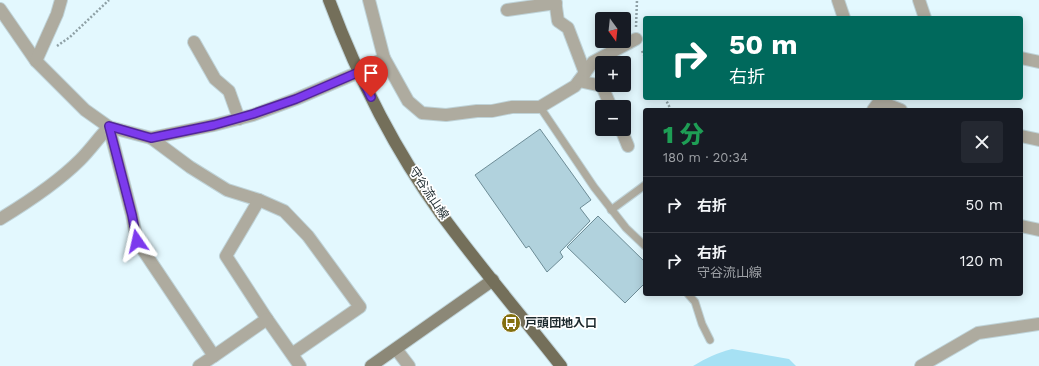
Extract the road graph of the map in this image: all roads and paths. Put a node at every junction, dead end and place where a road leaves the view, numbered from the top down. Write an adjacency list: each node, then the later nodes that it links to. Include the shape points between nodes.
1 (61, 0): 16 (street, via 58,14)
2 (109, 0): 16 (path, via 70,37)
3 (329, 0): 18 (main road, 守谷流山線)
4 (369, 0): 14 (street)
5 (838, 0): 10 (street)
6 (919, 0): 11 (street)
7 (555, 2): 9 (street); 19 (street, via 558,21 568,28)
8 (0, 9): 16 (street)
9 (507, 10)
10 (843, 16)
11 (924, 16)
12 (636, 39): 19 (street, via 593,62)
13 (194, 42): 24 (street, via 214,79 230,91)
14 (384, 58): 18 (street); 22 (street, via 408,101 422,113 446,115 512,107)
15 (1023, 58): 17 (street)
16 (36, 61): 25 (street, via 85,110)
17 (1039, 62)
18 (359, 72): 24 (street, via 296,99); 38 (main road, 守谷流山線, via 420,182)
19 (582, 77): 20 (street, via 602,86); 22 (street, via 575,86)
20 (608, 100)
21 (881, 100): 23 (street)
22 (540, 107): 33 (lane)
23 (896, 108)
24 (239, 118): 28 (street)
25 (109, 126): 28 (street); 34 (street, via 80,160 53,184); 45 (street, via 137,241)
26 (624, 136): 30 (street)
27 (1023, 136): 29 (street)
28 (151, 138): 32 (street, via 227,190)
29 (1039, 140)
30 (628, 146)
31 (643, 186): 33 (lane)
32 (259, 200): 40 (street, via 226,256); 44 (street, via 284,211 308,236 360,307)
33 (611, 210): 37 (lane)
34 (0, 219)
35 (1023, 226): 36 (street)
36 (1039, 230)
37 (643, 244)
38 (493, 280): 43 (street); 50 (main road, 守谷流山線)
39 (690, 296): 42 (lane, via 695,302)
40 (267, 319): 44 (street); 45 (street)
41 (1039, 324): 51 (street, via 978,333)
42 (710, 340)
43 (396, 349): 48 (street); 49 (street)
44 (292, 354): 47 (street)
45 (214, 356): 46 (street)
46 (199, 366)
47 (300, 366)
48 (371, 366)
49 (410, 366)
50 (561, 366)
51 (921, 366)

